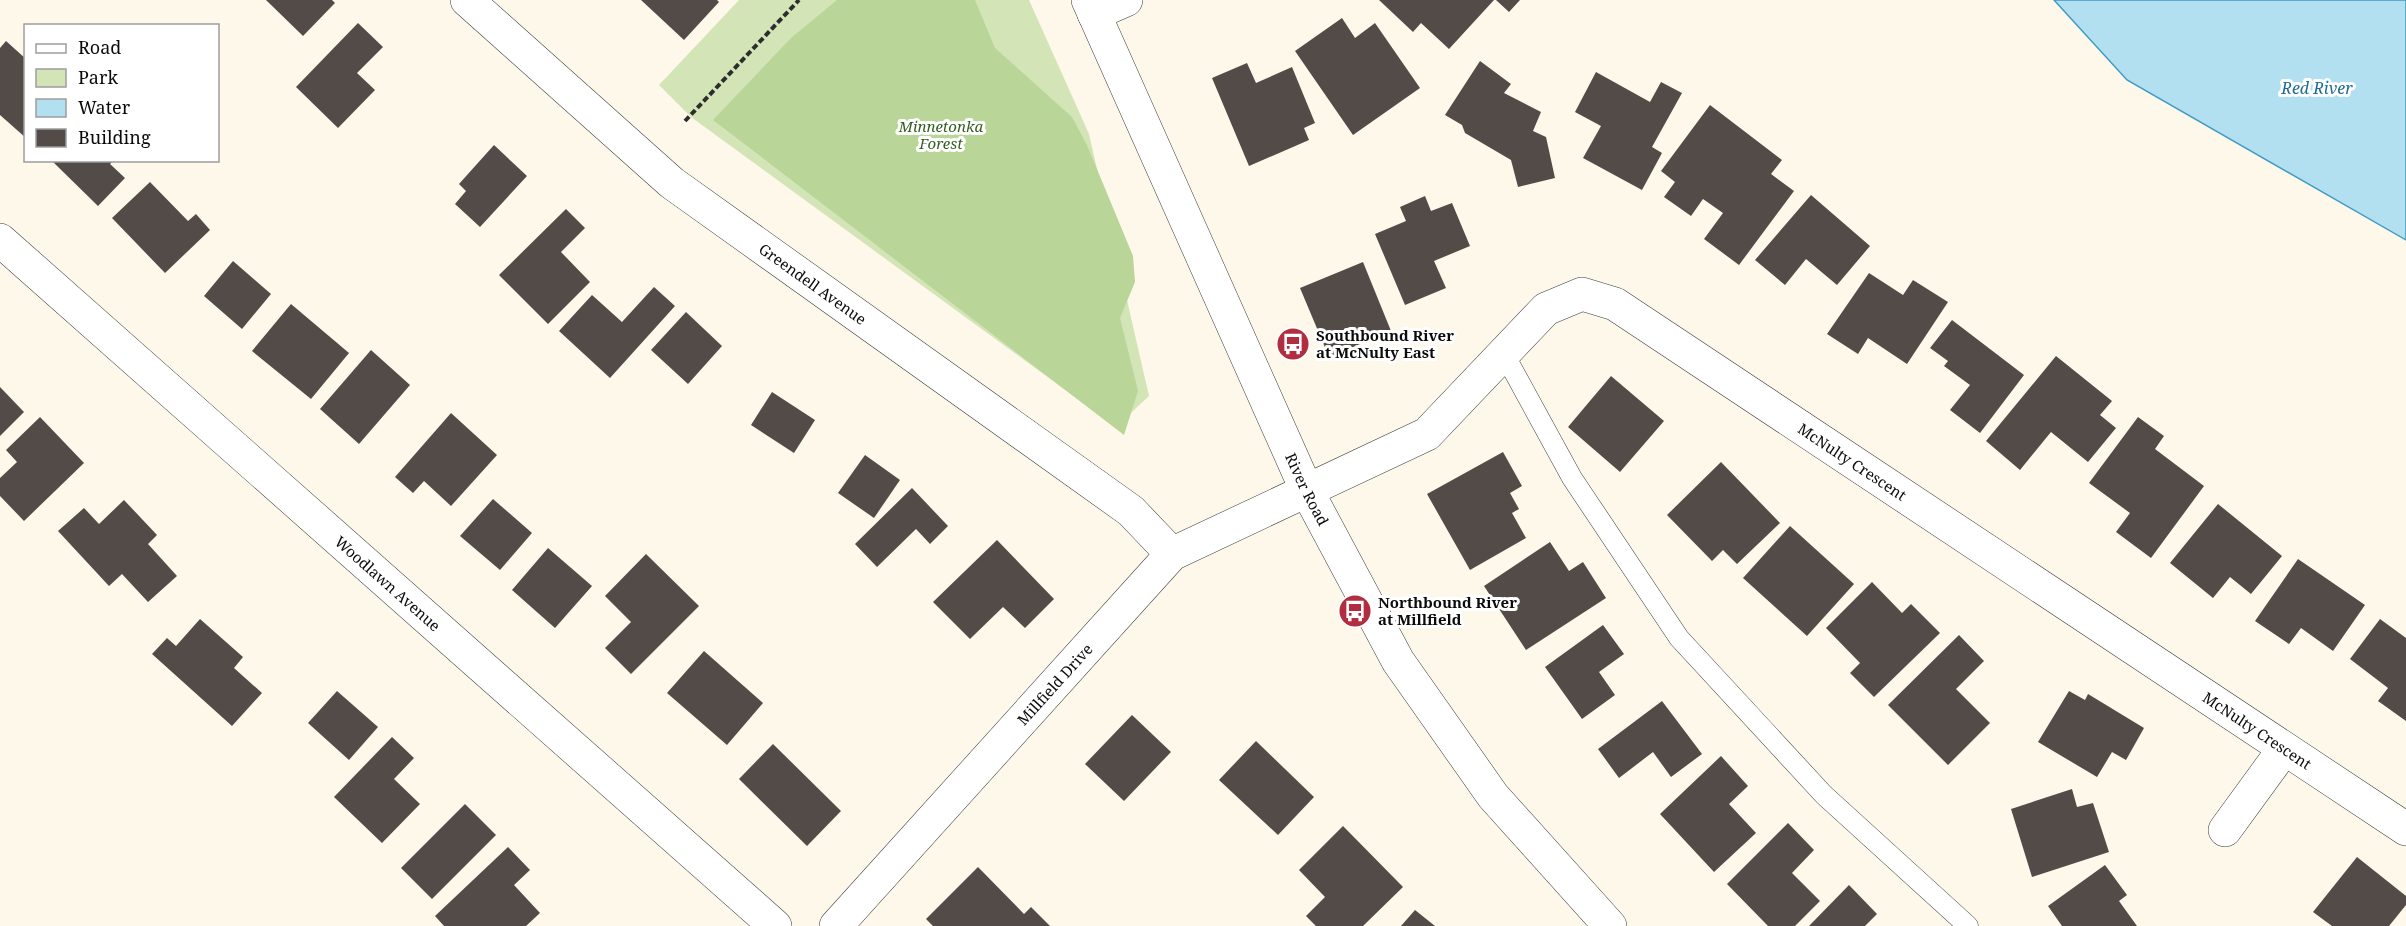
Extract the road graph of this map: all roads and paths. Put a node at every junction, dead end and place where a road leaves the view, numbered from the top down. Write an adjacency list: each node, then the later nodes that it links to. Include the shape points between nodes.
1 (467, 0): 9 (street, Greendell Avenue, via 672,183 1131,510)
2 (799, 0): 5 (path)
3 (1126, 0): 4 (street)
4 (1091, 7): 8 (street, River Road)
5 (685, 121)
6 (0, 240): 13 (street, Woodlawn Avenue)
7 (1503, 352): 8 (street, McNulty Crescent, via 1426,434); 10 (street, McNulty Crescent, via 1546,309 1582,294 1615,304); 16 (lane, via 1572,478 1679,638 1824,795)
8 (1306, 489): 9 (street, Millfield Drive); 15 (street, River Road, via 1398,661 1445,730 1493,796)
9 (1172, 554): 14 (street, Millfield Drive)
10 (2284, 749): 11 (street, McNulty Crescent); 12 (street)
11 (2406, 829)
12 (2225, 830)
13 (775, 926)
14 (836, 926)
15 (1610, 926)
16 (1968, 926)

